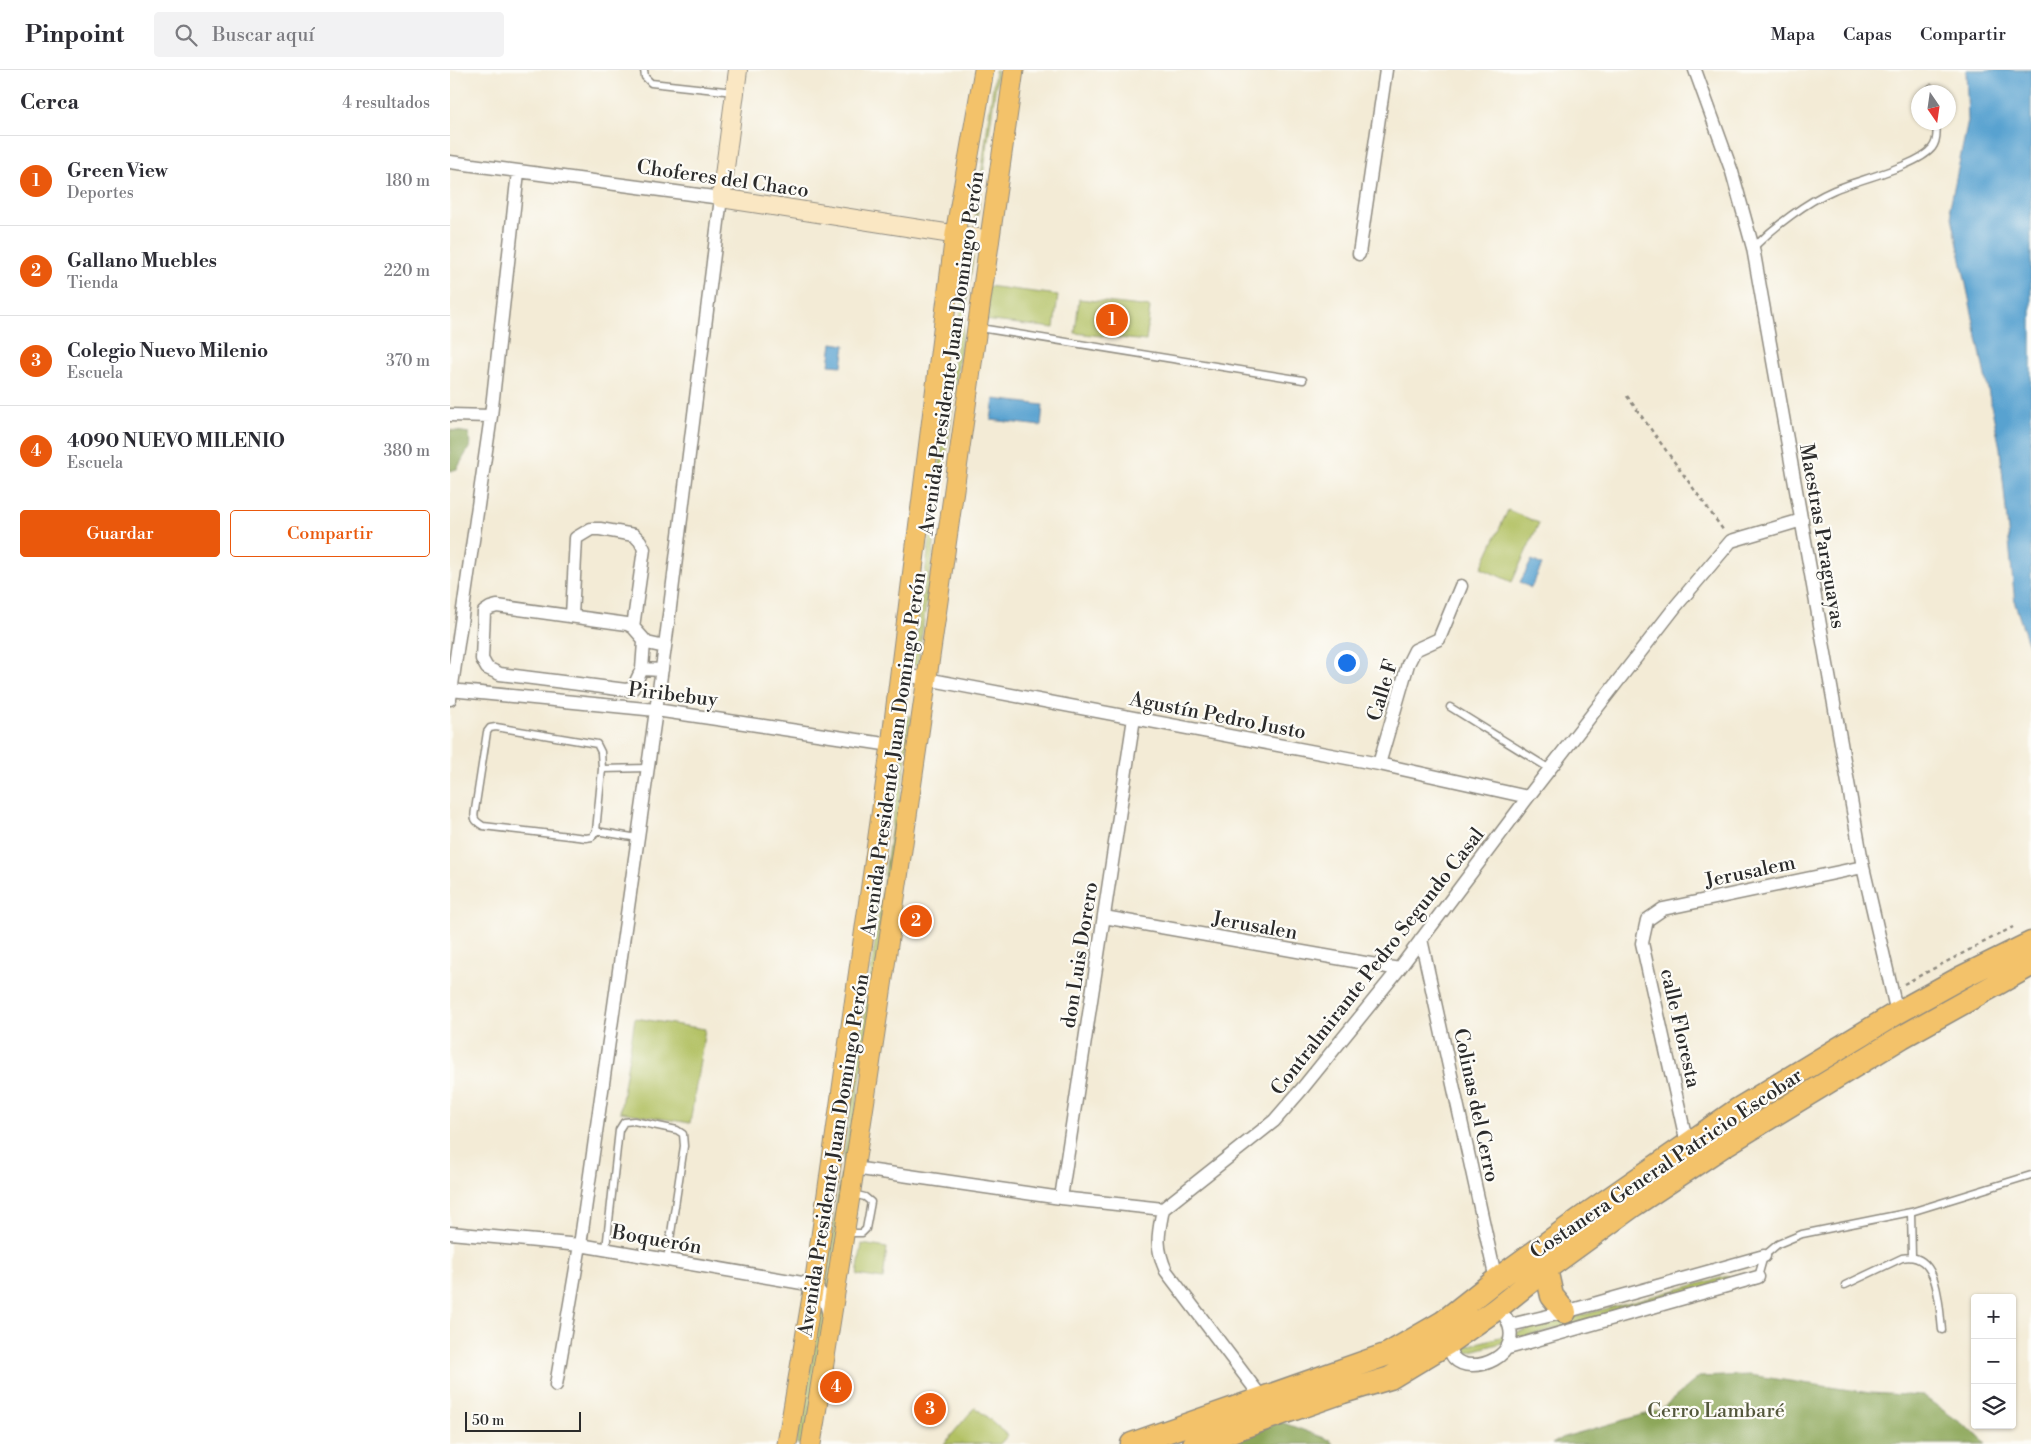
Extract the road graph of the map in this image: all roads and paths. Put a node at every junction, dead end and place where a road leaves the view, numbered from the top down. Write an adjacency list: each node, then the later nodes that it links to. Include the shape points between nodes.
1 (644, 70): 7 (lane, via 645,78 652,83)
2 (738, 70): 7 (main road)
3 (984, 70): 12 (main road, Avenida Presidente Juan Domingo Perón)
4 (1014, 70): 13 (main road, Avenida Presidente Juan Domingo Perón)
5 (1386, 70): 15 (street)
6 (1695, 70): 14 (street, Maestras Paraguayas, via 1732,172)
7 (735, 92): 11 (main road)
8 (1937, 130): 14 (lane, via 1933,147 1920,159 1833,191 1775,229)
9 (450, 162): 10 (street, Choferes del Chaco)
10 (518, 172): 11 (street, Choferes del Chaco); 20 (street)
11 (721, 198): 12 (main road, Choferes del Chaco); 27 (street)
12 (955, 234): 13 (main road, Choferes del Chaco); 30 (main road, Avenida Presidente Juan Domingo Perón)
13 (990, 240): 16 (main road, Avenida Presidente Juan Domingo Perón)
14 (1753, 248): 21 (street, Maestras Paraguayas)
15 (1359, 254)
16 (976, 328): 17 (lane); 31 (main road, Avenida Presidente Juan Domingo Perón)
17 (1304, 380)
18 (1627, 396): 22 (path)
19 (450, 415): 20 (street)
20 (491, 416): 32 (street)
21 (1802, 520): 22 (street); 44 (street, Maestras Paraguayas)
22 (1731, 541): 40 (street, Contralmirante Pedro Segundo Casal, via 1676,606)
23 (1461, 586): 37 (street, Calle F, via 1439,640 1415,650 1408,664)
24 (572, 616): 25 (street, via 627,624); 25 (street, via 576,538 591,529 626,533 634,535 644,549); 28 (street, via 497,606 490,608 484,612 482,659 488,668 500,674 626,690 633,688)
25 (633, 628): 26 (street)
26 (644, 642): 27 (street); 28 (street)
27 (665, 647): 29 (street)
28 (642, 669): 29 (street)
29 (662, 670): 34 (street)
30 (900, 674): 31 (street, Agustín Pedro Justo); 36 (main road, Avenida Presidente Juan Domingo Perón)
31 (928, 678): 35 (street, Agustín Pedro Justo); 55 (main road, Avenida Presidente Juan Domingo Perón)
32 (450, 693): 34 (street, Piribebuy)
33 (1450, 707): 40 (lane)
34 (656, 710): 36 (street, Piribebuy); 38 (street)
35 (1134, 718): 37 (street, Agustín Pedro Justo); 45 (street, don Luis Dorero)
36 (891, 745): 70 (main road, Avenida Presidente Juan Domingo Perón)
37 (1379, 764): 41 (street, Agustín Pedro Justo)
38 (648, 768): 39 (lane); 43 (street)
39 (602, 769): 42 (lane); 42 (lane, via 597,744 496,726 490,728 474,818 483,826 586,838 592,837)
40 (1550, 769): 41 (street, Contralmirante Pedro Segundo Casal)
41 (1528, 797): 48 (street, Contralmirante Pedro Segundo Casal)
42 (596, 831): 43 (lane)
43 (638, 838): 62 (street)
44 (1863, 867): 46 (street, Jerusalem, via 1664,908); 52 (street, Maestras Paraguayas)
45 (1104, 917): 51 (street, Jerusalen); 57 (street, don Luis Dorero)
46 (1648, 920): 54 (street, calle Floresta, via 1642,943)
47 (2013, 927): 52 (path)
48 (1421, 939): 51 (street, Contralmirante Pedro Segundo Casal); 69 (street, Colinas del Cerro)
49 (2031, 943): 53 (highway, Costanera General Patricio Escobar, via 1962,976)
50 (2031, 964): 67 (highway, Costanera General Patricio Escobar, via 1902,1037 1723,1146)
51 (1400, 969): 58 (street, Contralmirante Pedro Segundo Casal, via 1274,1121)
52 (1891, 991): 53 (street, Maestras Paraguayas)
53 (1897, 1013): 54 (highway, Costanera General Patricio Escobar)
54 (1687, 1144): 60 (highway, Costanera General Patricio Escobar)
55 (854, 1168): 57 (street); 75 (main road, Avenida Presidente Juan Domingo Perón)
56 (2031, 1175): 59 (lane)
57 (1061, 1198): 58 (street)
58 (1163, 1210): 81 (street, via 1158,1253 1166,1271)
59 (1911, 1212): 64 (lane, via 1802,1234 1778,1244); 65 (lane)
60 (1583, 1217): 69 (highway, Costanera General Patricio Escobar); 73 (highway, via 1579,1228 1567,1240)
61 (450, 1233): 62 (street, Boquerón)
62 (580, 1245): 63 (street, Boquerón); 80 (street)
63 (606, 1250): 66 (street, Boquerón); 66 (lane, via 619,1130 624,1122 634,1121 683,1134 684,1146)
64 (1764, 1256): 68 (lane); 72 (street)
65 (1912, 1256): 71 (lane); 76 (lane, via 1929,1269 1937,1288)
66 (667, 1260): 70 (street, Boquerón)
67 (1546, 1269): 72 (highway, via 1552,1296); 74 (highway, Costanera General Patricio Escobar)
68 (1758, 1277): 78 (street)
69 (1496, 1280): 79 (highway, Costanera General Patricio Escobar, via 1443,1322)
70 (814, 1285): 75 (street, via 825,1299); 82 (main road, Avenida Presidente Juan Domingo Perón)
71 (1845, 1285)
72 (1564, 1312): 74 (street)
73 (1466, 1316): 74 (highway, via 1485,1311); 77 (highway, via 1451,1332); 79 (highway, via 1405,1354)
74 (1502, 1318): 77 (highway, Costanera General Patricio Escobar); 78 (street, via 1511,1332)
75 (831, 1323): 83 (main road, Avenida Presidente Juan Domingo Perón)
76 (1942, 1330)
77 (1448, 1343): 78 (street, via 1454,1358 1472,1364 1493,1361); 85 (highway, Costanera General Patricio Escobar, via 1390,1378)
78 (1508, 1348)
79 (1388, 1354): 81 (highway)
80 (556, 1385)
81 (1262, 1398): 84 (highway)
82 (787, 1444)
83 (811, 1444)
84 (1132, 1444)
85 (1194, 1444)

